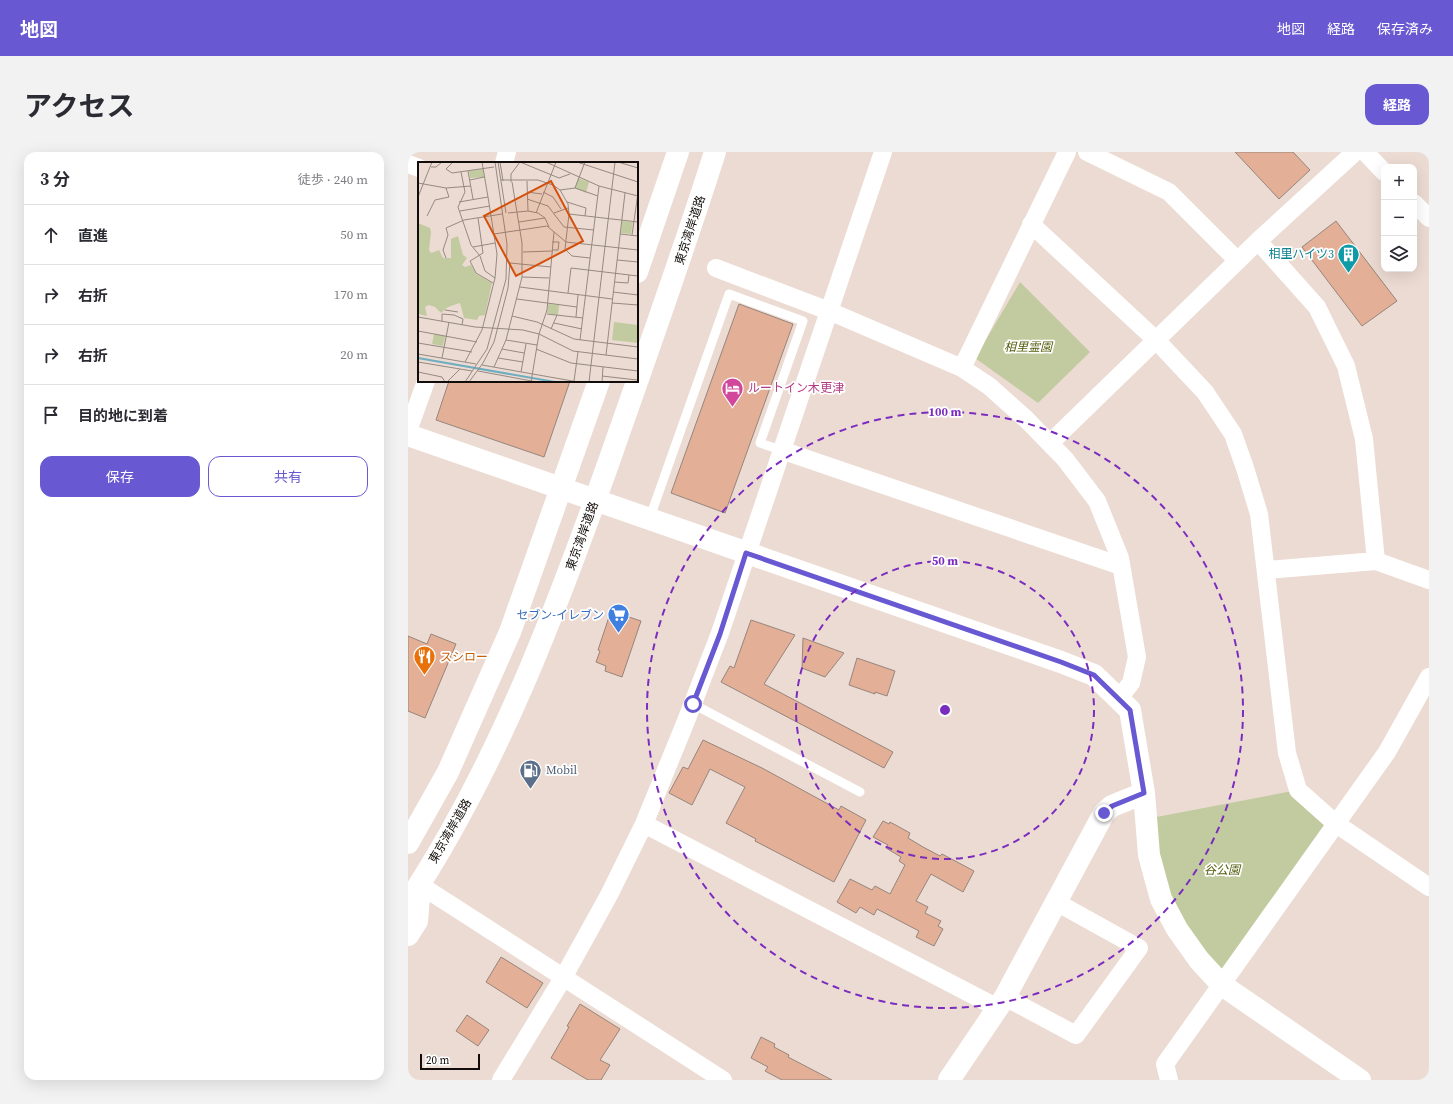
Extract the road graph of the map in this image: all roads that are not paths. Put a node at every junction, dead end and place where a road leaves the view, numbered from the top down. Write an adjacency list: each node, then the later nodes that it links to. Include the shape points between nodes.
1 (507, 152): 11 (street)
2 (668, 152): 16 (main road)
3 (678, 152): 16 (main road)
4 (715, 152): 21 (main road, 東京湾岸道路)
5 (730, 152): 21 (main road)
6 (883, 152): 25 (street)
7 (1067, 152): 18 (street)
8 (1087, 152): 22 (street, via 1169,192)
9 (1355, 152): 19 (street)
10 (1365, 152): 14 (street)
11 (504, 162)
12 (408, 164): 13 (street)
13 (418, 168)
14 (1381, 169)
15 (1417, 206): 17 (street)
16 (659, 209): 20 (main road)
17 (1429, 218)
18 (1031, 224): 26 (street); 27 (street)
19 (1258, 241): 22 (street); 40 (street, via 1316,307 1346,366 1364,439)
20 (641, 246): 23 (main road)
21 (682, 255): 28 (main road, 東京湾岸道路)
22 (1238, 261): 26 (street)
23 (638, 266)
24 (716, 268): 25 (street)
25 (829, 311): 27 (street); 35 (street)
26 (1156, 340): 34 (street); 42 (street, via 1205,392 1233,434 1259,514)
27 (962, 368): 34 (street, via 989,386)
28 (638, 379)
29 (426, 382): 32 (street)
30 (599, 382): 36 (main road)
31 (637, 382): 37 (main road, 東京湾岸道路)
32 (408, 431)
33 (408, 435): 36 (main road)
34 (1050, 443): 41 (street, via 1097,501)
35 (781, 450): 38 (lane, via 760,443 802,321 729,294); 39 (street); 41 (street)
36 (562, 489): 37 (main road); 47 (main road, via 510,632)
37 (595, 500): 38 (main road); 55 (main road, 東京湾岸道路, via 542,644 478,784)
38 (649, 520): 39 (main road)
39 (746, 553): 45 (main road, via 1061,662 1094,675); 46 (street, via 720,634)
40 (1376, 561): 42 (street); 43 (street)
41 (1121, 566): 45 (street, via 1137,657 1131,683)
42 (1266, 570): 51 (street, via 1289,759 1298,790)
43 (1429, 580)
44 (1429, 677): 51 (street, via 1387,752)
45 (1119, 698): 49 (main road, via 1130,710)
46 (693, 704): 48 (lane); 52 (street)
47 (448, 772): 50 (main road); 53 (main road)
48 (860, 792)
49 (1144, 793): 56 (main road, via 1112,806 1104,813); 59 (main road, via 1149,855 1162,899 1177,929 1199,960)
50 (408, 820)
51 (1335, 823): 54 (street); 59 (street)
52 (644, 824): 58 (street, via 609,895); 60 (street)
53 (408, 843)
54 (1429, 887)
55 (414, 893): 57 (main road, via 416,921); 58 (street)
56 (1056, 902): 60 (main road); 60 (street, via 1139,948 1076,1035)
57 (408, 935)
58 (563, 978): 61 (street); 62 (street)
59 (1222, 985): 64 (street, via 1165,1064); 65 (main road)
60 (1002, 1003): 63 (main road)
61 (501, 1080)
62 (723, 1080)
63 (949, 1080)
64 (1169, 1080)
65 (1360, 1080)

